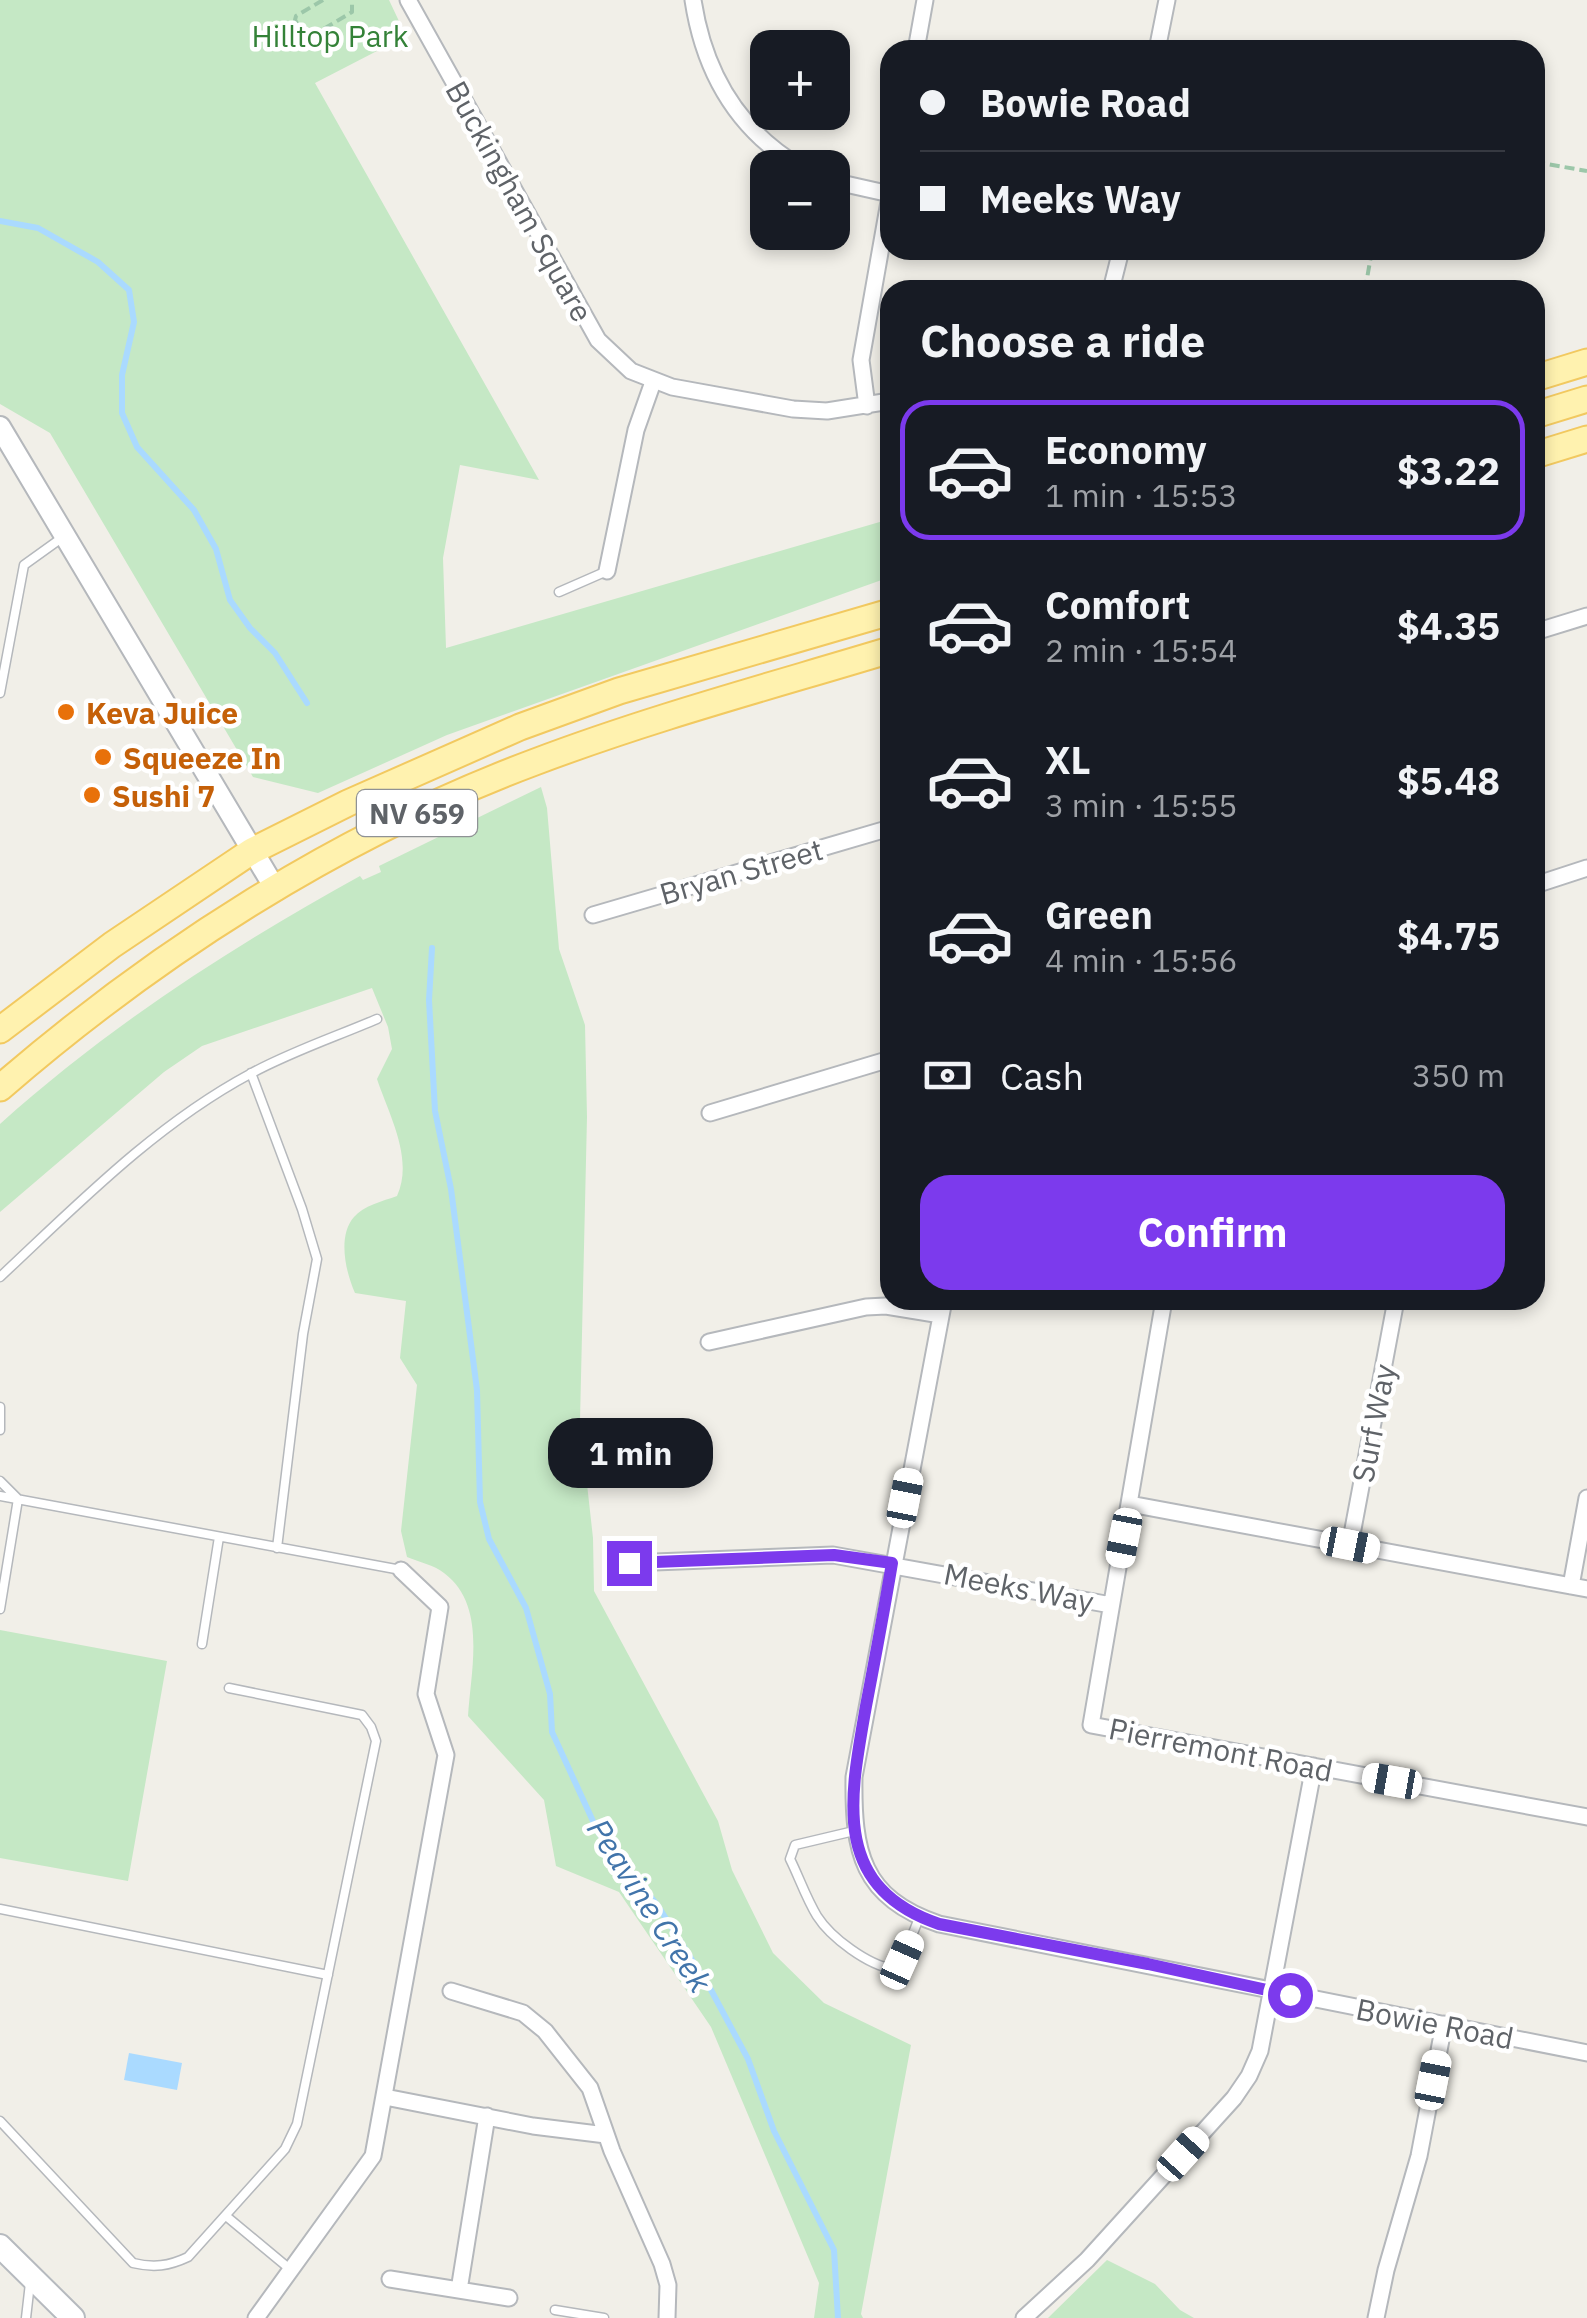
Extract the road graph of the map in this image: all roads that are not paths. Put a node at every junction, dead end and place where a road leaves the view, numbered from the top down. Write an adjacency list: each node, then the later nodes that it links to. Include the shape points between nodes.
1 (408, 0): 13 (street, Buckingham Square, via 598,340)
2 (694, 0): 7 (street, via 702,45 720,87 738,115)
3 (925, 0): 5 (street)
4 (1167, 0): 6 (street)
5 (918, 40)
6 (1160, 40)
7 (777, 150)
8 (850, 185): 9 (street)
9 (880, 193)
10 (880, 252): 16 (street, via 861,360)
11 (1587, 362): 12 (main road)
12 (1545, 375)
13 (653, 382): 16 (street, via 793,409); 22 (street, via 636,430)
14 (1587, 399): 17 (main road)
15 (880, 403): 16 (street)
16 (867, 406)
17 (1545, 412)
18 (0, 428): 21 (street)
19 (1587, 439): 20 (main road)
20 (1545, 452)
21 (64, 537): 28 (lane, via 24,564); 30 (street)
22 (607, 571): 23 (lane)
23 (559, 592)
24 (880, 615): 30 (main road, NV 659, via 520,727)
25 (1587, 616): 26 (street)
26 (1545, 629)
27 (880, 653): 33 (main road, NV 659, via 532,763 433,805)
28 (0, 693)
29 (880, 831): 34 (street, Bryan Street)
30 (252, 850): 33 (street); 36 (main road, NV 659)
31 (1587, 870): 32 (street)
32 (1545, 881)
33 (276, 890): 39 (main road, NV 659, via 120,991)
34 (593, 914)
35 (377, 1019): 38 (lane)
36 (0, 1030)
37 (880, 1062): 40 (street)
38 (251, 1072): 41 (lane, via 175,1120); 56 (lane, via 317,1259)
39 (0, 1088)
40 (710, 1112)
41 (0, 1277)
42 (880, 1306): 46 (street)
43 (942, 1310): 58 (street, Bowie Road)
44 (1162, 1310): 53 (street)
45 (1394, 1310): 55 (street, Surf Way)
46 (709, 1342)
47 (0, 1408): 48 (lane)
48 (0, 1430)
49 (0, 1481): 52 (lane)
50 (0, 1496): 52 (lane)
51 (1587, 1498): 60 (street)
52 (18, 1500): 54 (lane); 62 (lane)
53 (1130, 1504): 55 (street); 61 (street)
54 (219, 1537): 56 (lane); 63 (lane)
55 (1350, 1545): 60 (street)
56 (277, 1548): 59 (lane)
57 (629, 1563): 58 (street, Meeks Way, via 834,1555)
58 (892, 1563): 61 (street, Meeks Way); 67 (street, Bowie Road, via 854,1777)
59 (401, 1570): 75 (street, via 440,1607 426,1694 446,1756)
60 (1579, 1588)
61 (1111, 1604): 65 (street, Pierremont Road, via 1091,1725)
62 (0, 1609)
63 (202, 1644)
64 (229, 1688): 70 (lane, via 362,1716 371,1726 376,1742)
65 (1314, 1766): 66 (street, Pierremont Road); 72 (street)
66 (1587, 1818)
67 (854, 1831): 69 (street, Bowie Road, via 878,1888); 69 (lane, via 791,1850 817,1916 878,1967 893,1969)
68 (0, 1909): 70 (lane)
69 (920, 1918): 72 (street, Bowie Road)
70 (328, 1974): 79 (lane, via 297,2124 285,2149)
71 (451, 1991): 78 (street, via 522,2014 546,2031 590,2088)
72 (1271, 1992): 73 (street, Bowie Road); 92 (street, via 1260,2050 1234,2098 1087,2260)
73 (1444, 2024): 74 (street, Bowie Road); 93 (street, via 1419,2156)
74 (1587, 2053)
75 (385, 2097): 76 (street); 81 (street, via 373,2156)
76 (487, 2116): 78 (street); 84 (street)
77 (0, 2121): 79 (lane, via 133,2263 171,2265 188,2257)
78 (606, 2136): 91 (street, via 662,2264)
79 (226, 2216): 81 (lane)
80 (0, 2246): 82 (main road)
81 (291, 2270): 89 (street)
82 (31, 2277): 87 (lane); 88 (main road)
83 (390, 2279): 84 (street)
84 (459, 2290): 85 (street)
85 (509, 2298)
86 (556, 2310): 90 (lane)
87 (26, 2318)
88 (73, 2318)
89 (256, 2318)
90 (604, 2318)
91 (667, 2318)
92 (1024, 2318)
93 (1376, 2318)

